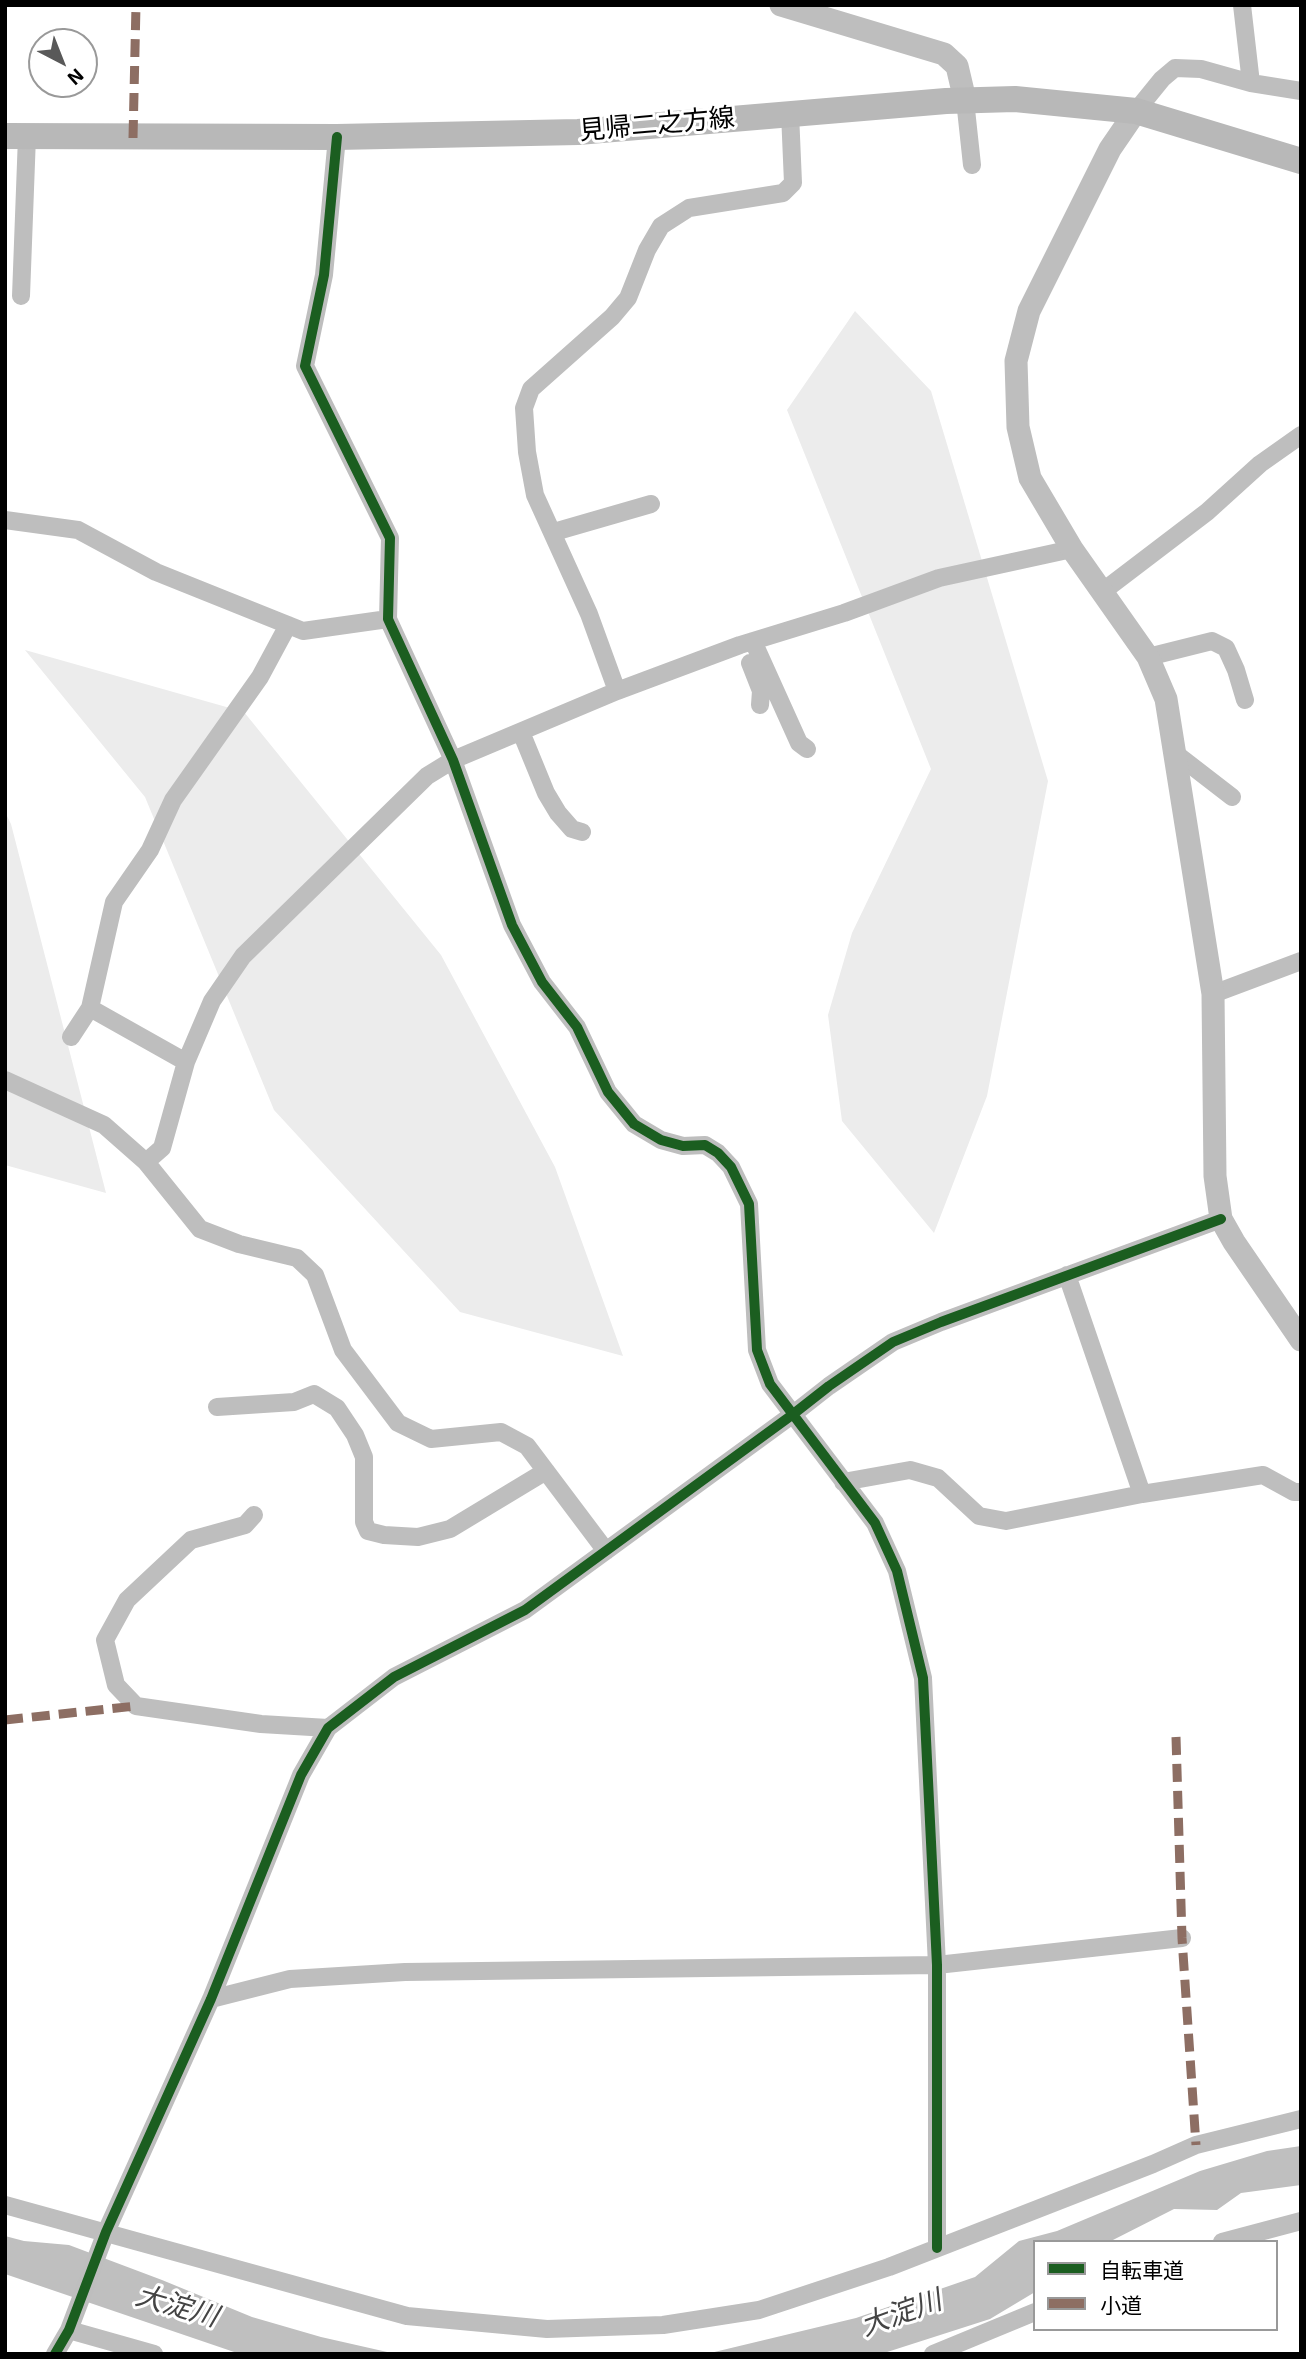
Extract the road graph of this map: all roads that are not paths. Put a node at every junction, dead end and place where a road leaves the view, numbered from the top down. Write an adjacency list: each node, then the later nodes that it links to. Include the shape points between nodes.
1 (781, 5): 5 (street, via 944,54 957,66)
2 (1242, 5): 3 (street)
3 (1251, 83): 4 (street); 6 (street, via 1201,69 1175,68)
4 (1301, 90)
5 (965, 100): 6 (main road, 見帰二之方線, via 1015,99); 7 (main road, 見帰二之方線); 11 (street)
6 (1136, 111): 10 (main road, 見帰二之方線); 17 (street, via 1110,149 1029,311 1016,361 1018,427 1030,478)
7 (790, 113): 9 (main road, 見帰二之方線, via 578,132); 16 (street, via 793,183 783,193 689,208 661,226 628,298 531,390 524,408 527,452 535,495)
8 (16, 136): 9 (main road, 見帰二之方線); 12 (street)
9 (337, 137): 19 (street, via 324,275 304,366 390,538)
10 (1301, 161)
11 (972, 165)
12 (21, 296)
13 (1301, 435): 18 (street)
14 (651, 504): 16 (street)
15 (5, 520): 20 (street, via 78,530 156,572)
16 (554, 532): 23 (street)
17 (1072, 549): 18 (street); 21 (street, via 939,578)
18 (1102, 592): 22 (street)
19 (388, 620): 20 (street, via 303,631); 29 (street)
20 (288, 625): 34 (street, via 260,677 173,800 149,850 114,902)
21 (746, 643): 23 (street); 25 (street, via 761,691); 27 (street, via 799,743)
22 (1148, 657): 24 (street, via 1212,641 1226,648); 28 (street, via 1166,699)
23 (617, 691): 26 (street)
24 (1245, 700)
25 (760, 705)
26 (521, 732): 29 (street); 31 (street, via 558,813)
27 (807, 748)
28 (1175, 753): 30 (street); 33 (street)
29 (453, 760): 36 (street, via 427,776 243,956 212,1001); 43 (street, via 512,925 542,982 577,1027 608,1092 634,1124 661,1140 683,1146 705,1144 732,1167 749,1204 757,1350 770,1384)
30 (1232, 797)
31 (582, 832)
32 (1301, 961): 33 (street)
33 (1213, 994): 39 (street, via 1214,1176)
34 (90, 1008): 35 (street); 36 (street)
35 (71, 1037)
36 (186, 1062): 38 (street, via 162,1148)
37 (5, 1080): 38 (street, via 104,1125)
38 (146, 1162): 44 (street, via 200,1229 297,1258 315,1275 344,1350 398,1423 431,1439 501,1432 527,1446)
39 (1222, 1219): 40 (street); 41 (street)
40 (1067, 1275): 43 (street, via 893,1342); 47 (street)
41 (1301, 1340)
42 (217, 1407): 44 (street, via 295,1402 314,1394 337,1408 364,1457 364,1522 369,1531 384,1535 418,1537 450,1529)
43 (792, 1415): 45 (street); 49 (street)
44 (546, 1471): 49 (street)
45 (843, 1482): 47 (street, via 910,1470 938,1478 979,1516 1006,1521); 52 (street, via 875,1523 890,1552 923,1678)
46 (1301, 1492): 47 (street, via 1264,1475)
47 (1142, 1494)
48 (254, 1515): 50 (street, via 245,1525 191,1540 127,1601 105,1640 116,1685 136,1706 261,1724)
49 (606, 1551): 50 (street, via 525,1610 394,1677)
50 (328, 1728): 53 (street, via 301,1775)
51 (1182, 1938): 52 (street)
52 (937, 1965): 53 (street, via 405,1972 290,1979); 59 (street)
53 (211, 1999): 57 (street)
54 (1301, 2119): 59 (street, via 1196,2145)
55 (5, 2205): 57 (street)
56 (1301, 2221): 58 (street)
57 (103, 2239): 59 (street, via 407,2316 547,2329 663,2325 759,2310); 61 (street)
58 (1230, 2240)
59 (937, 2248)
60 (1033, 2313): 64 (street)
61 (69, 2330): 62 (street); 63 (street)
62 (55, 2354)
63 (154, 2354)
64 (933, 2354)

